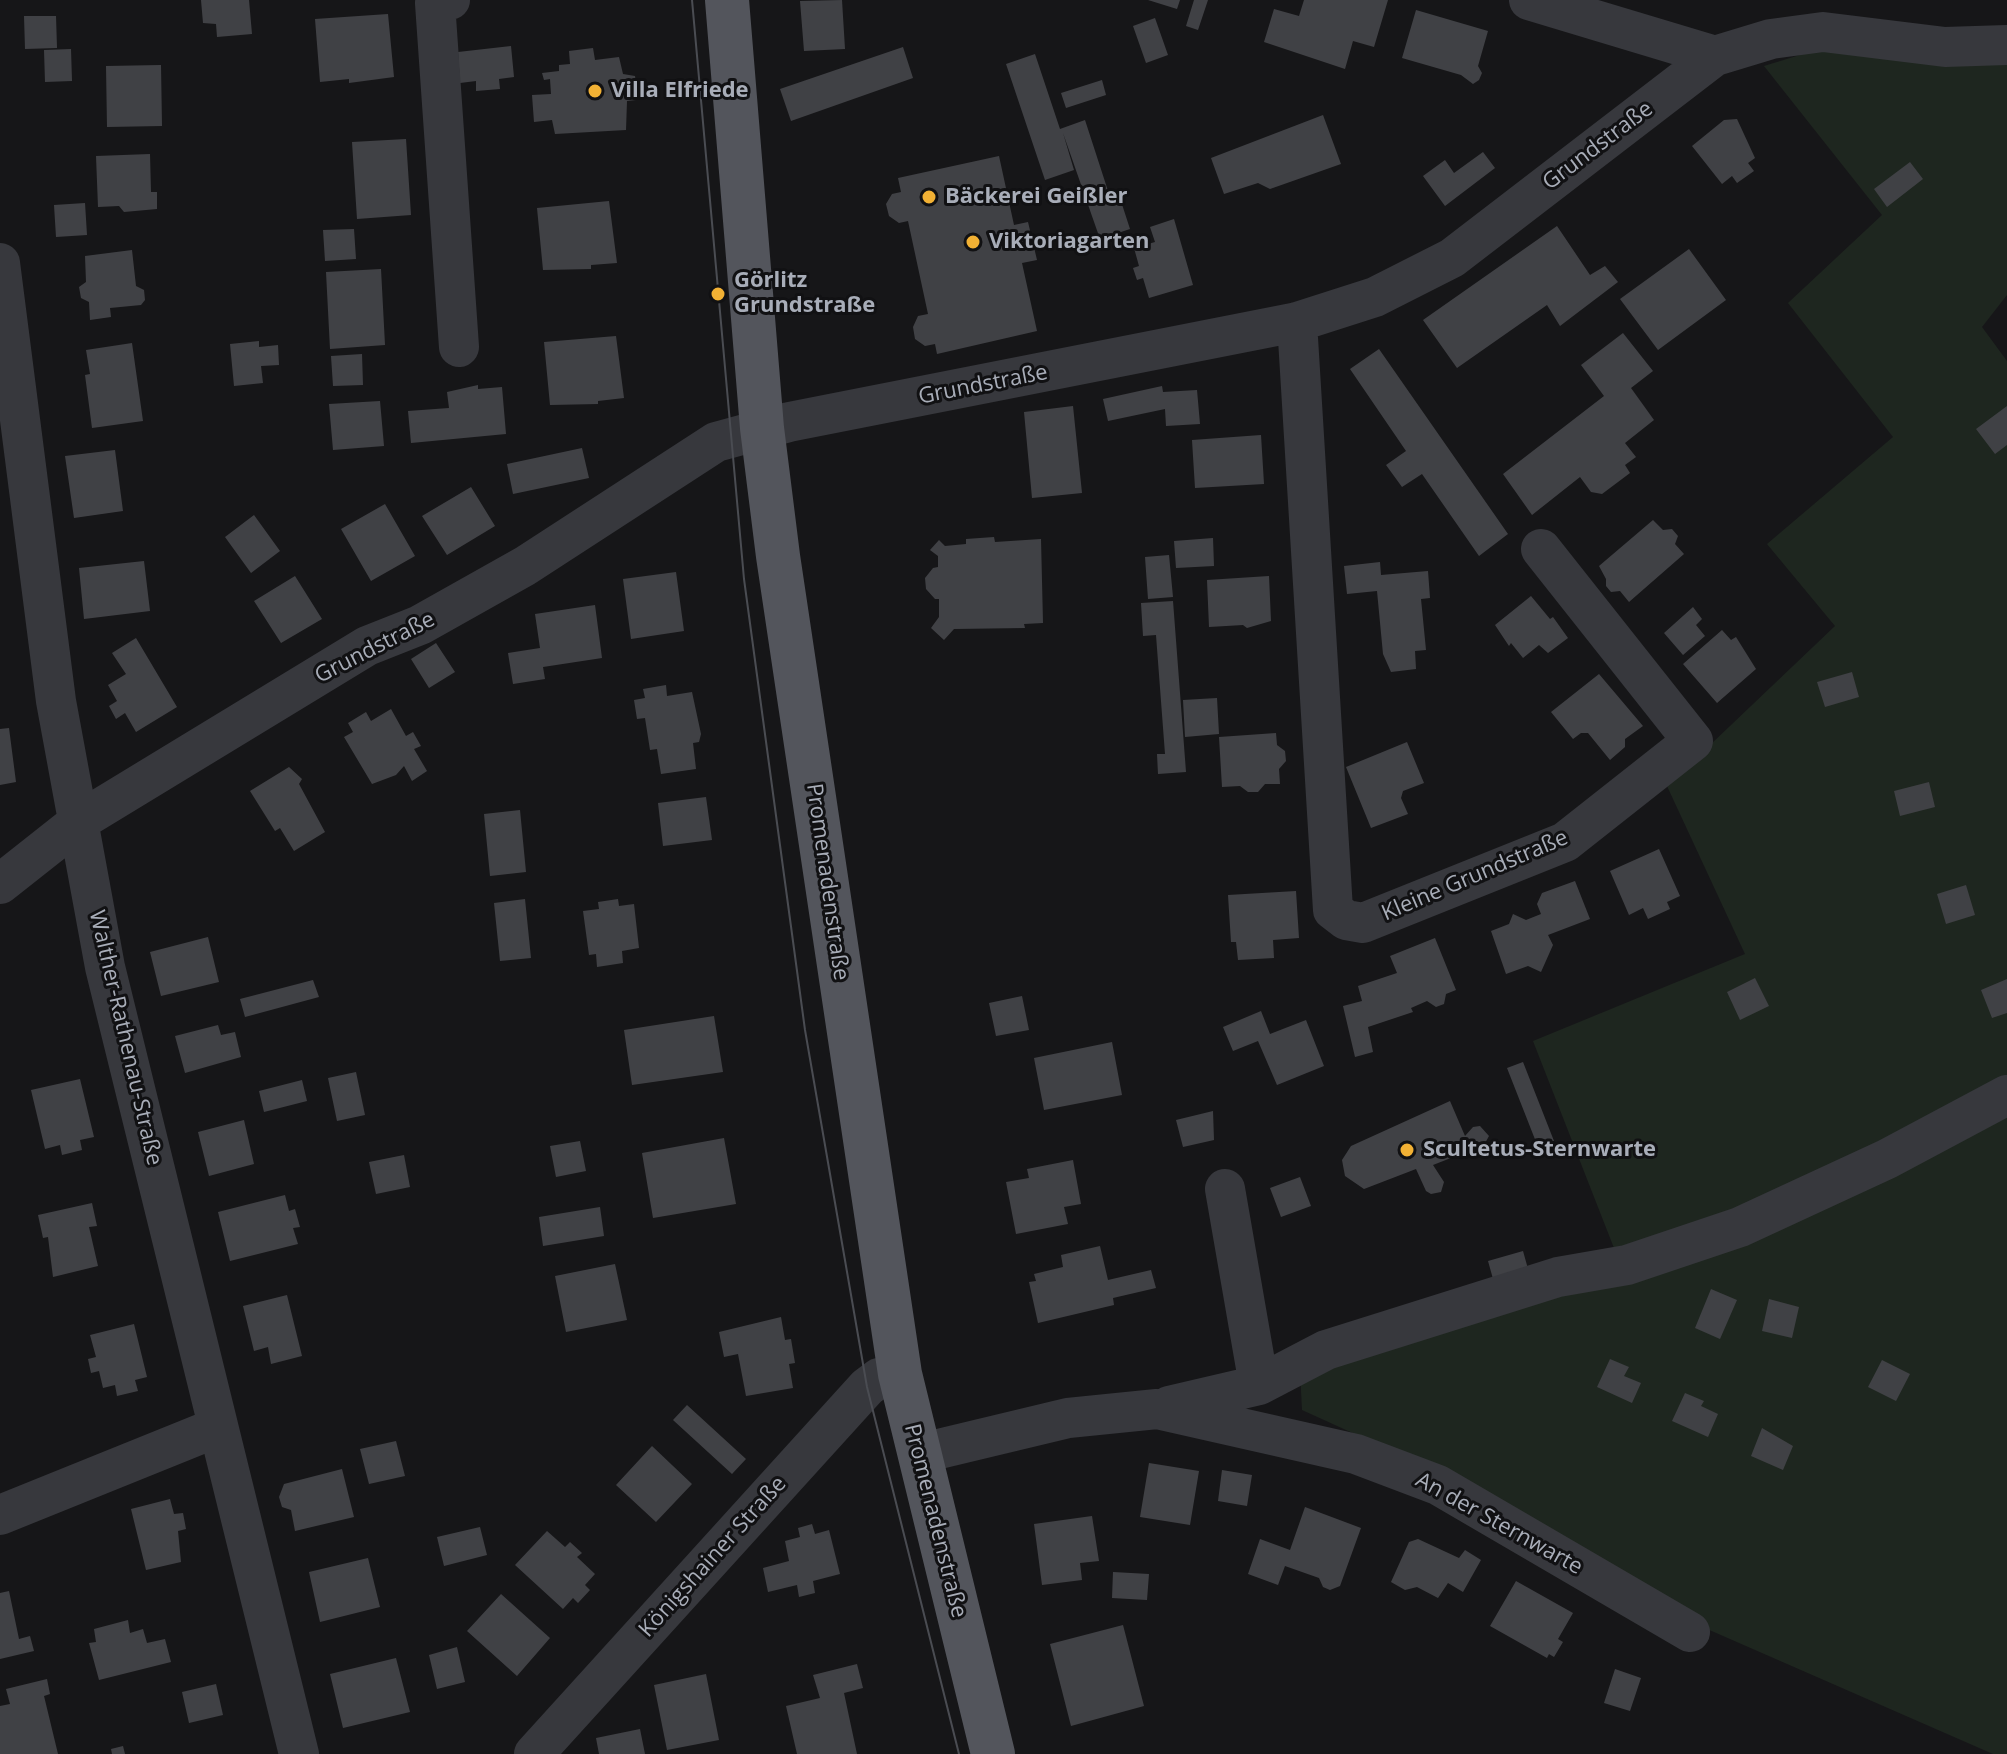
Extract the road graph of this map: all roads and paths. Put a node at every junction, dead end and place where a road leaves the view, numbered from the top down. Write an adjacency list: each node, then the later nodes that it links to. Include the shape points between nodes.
1 (450, 0): 8 (street, via 435,3)
2 (727, 0): 9 (main road, Promenadenstraße)
3 (1529, 0): 5 (street)
4 (2007, 45): 5 (street, Grundstraße, via 1945,47 1823,32 1771,39)
5 (1715, 56): 7 (street, Grundstraße, via 1452,258 1375,297)
6 (0, 263): 11 (street, Walther-Rathenau-Straße, via 56,701)
7 (1297, 322): 9 (street, Grundstraße); 10 (street, Kleine Grundstraße, via 1333,910 1346,920 1363,923 1565,842 1693,741)
8 (459, 347)
9 (762, 428): 11 (street, Grundstraße, via 716,442 525,566 420,625 367,646); 15 (main road, Promenadenstraße)
10 (1541, 549)
11 (81, 820): 12 (street, Grundstraße); 18 (street, Walther-Rathenau-Straße, via 105,967)
12 (0, 884)
13 (2007, 1095): 16 (street, An der Sternwarte, via 1887,1159 1740,1227 1627,1265 1558,1277 1326,1350)
14 (1225, 1189): 16 (street)
15 (900, 1374): 19 (main road, Promenadenstraße); 23 (street, Königshainer Straße, via 867,1387)
16 (1259, 1385): 17 (street, An der Sternwarte)
17 (1157, 1409): 19 (street, An der Sternwarte, via 1068,1418); 21 (street, An der Sternwarte, via 1356,1454 1438,1485)
18 (218, 1427): 20 (street); 22 (street, Walther-Rathenau-Straße)
19 (918, 1454): 24 (main road, Promenadenstraße)
20 (0, 1515)
21 (1690, 1632)
22 (299, 1754)
23 (534, 1754)
24 (993, 1754)

